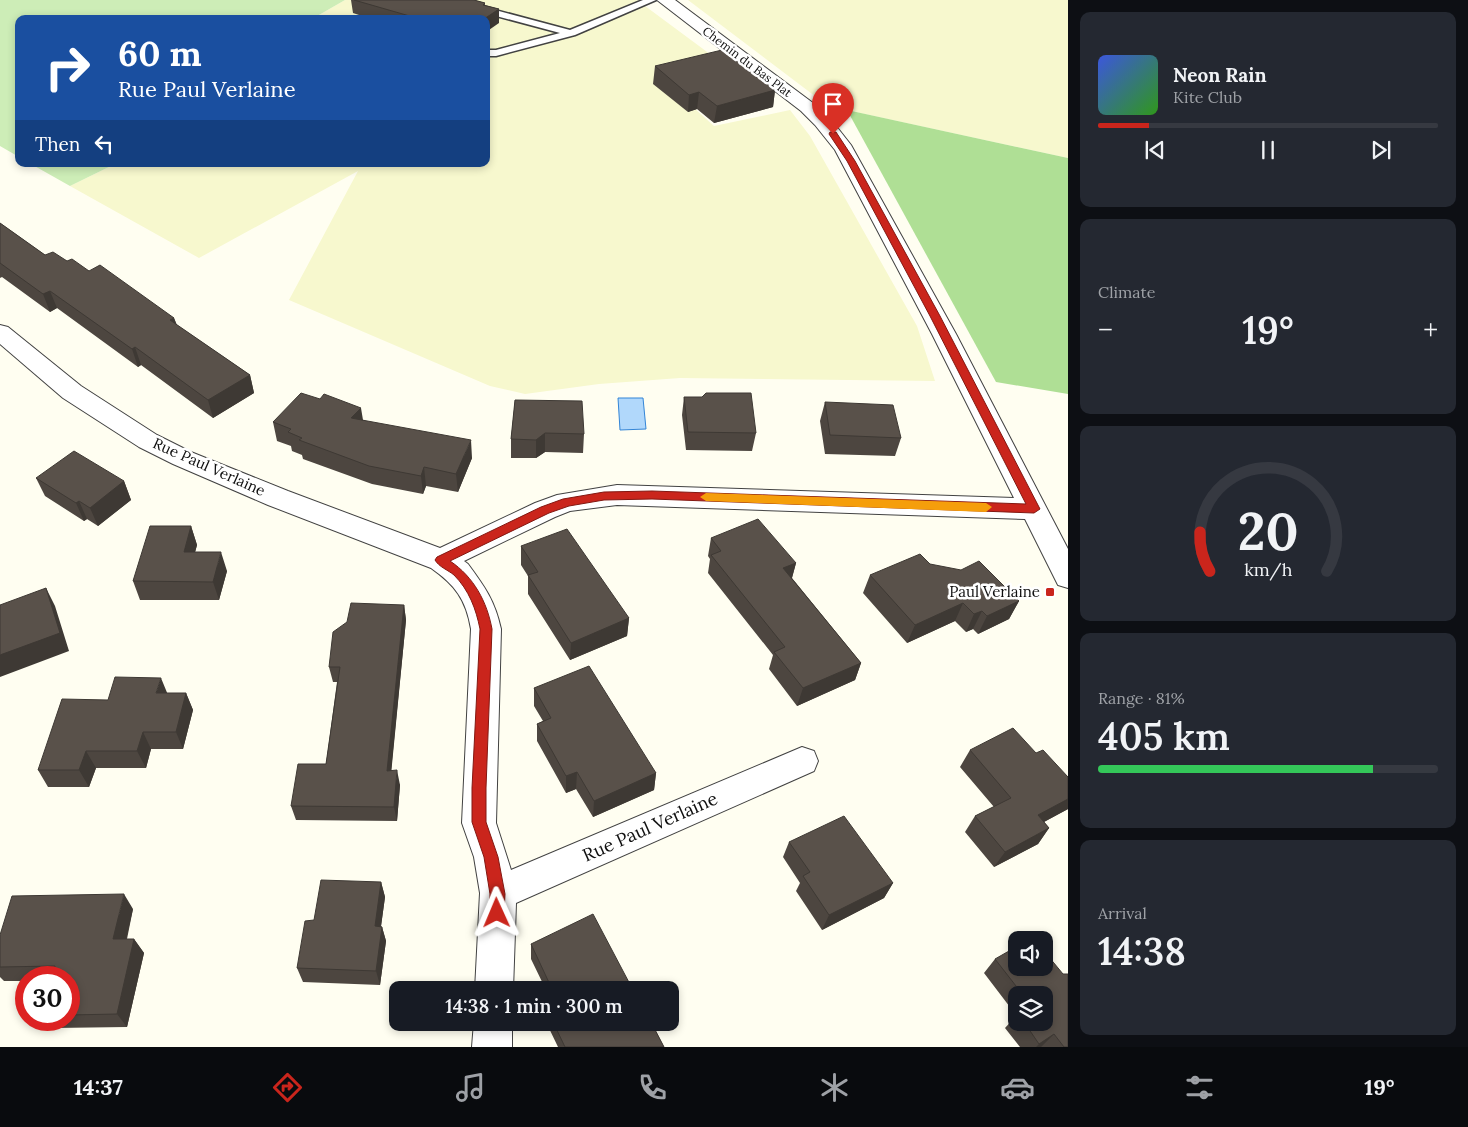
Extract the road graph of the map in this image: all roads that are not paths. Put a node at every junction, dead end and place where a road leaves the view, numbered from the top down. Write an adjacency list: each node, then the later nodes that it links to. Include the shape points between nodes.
1 (447, 0): 4 (lane)
2 (652, 0): 4 (lane)
3 (665, 0): 7 (street, Chemin du Bas Plat, via 807,107 844,149)
4 (572, 33): 5 (lane)
5 (490, 53)
6 (0, 332): 8 (street, Rue Paul Verlaine, via 72,392 148,441 270,495)
7 (1034, 509): 8 (street, via 652,495 600,497 567,502 545,510); 9 (street, Chemin du Bas Plat)
8 (441, 560): 11 (street, Rue Paul Verlaine, via 458,572 471,590 482,608 486,629 479,822 491,857)
9 (1068, 577)
10 (802, 761): 11 (street, Rue Paul Verlaine)
11 (498, 894): 12 (street, Rue Paul Verlaine)
12 (494, 981)
13 (493, 1031): 14 (street)
14 (492, 1047)

